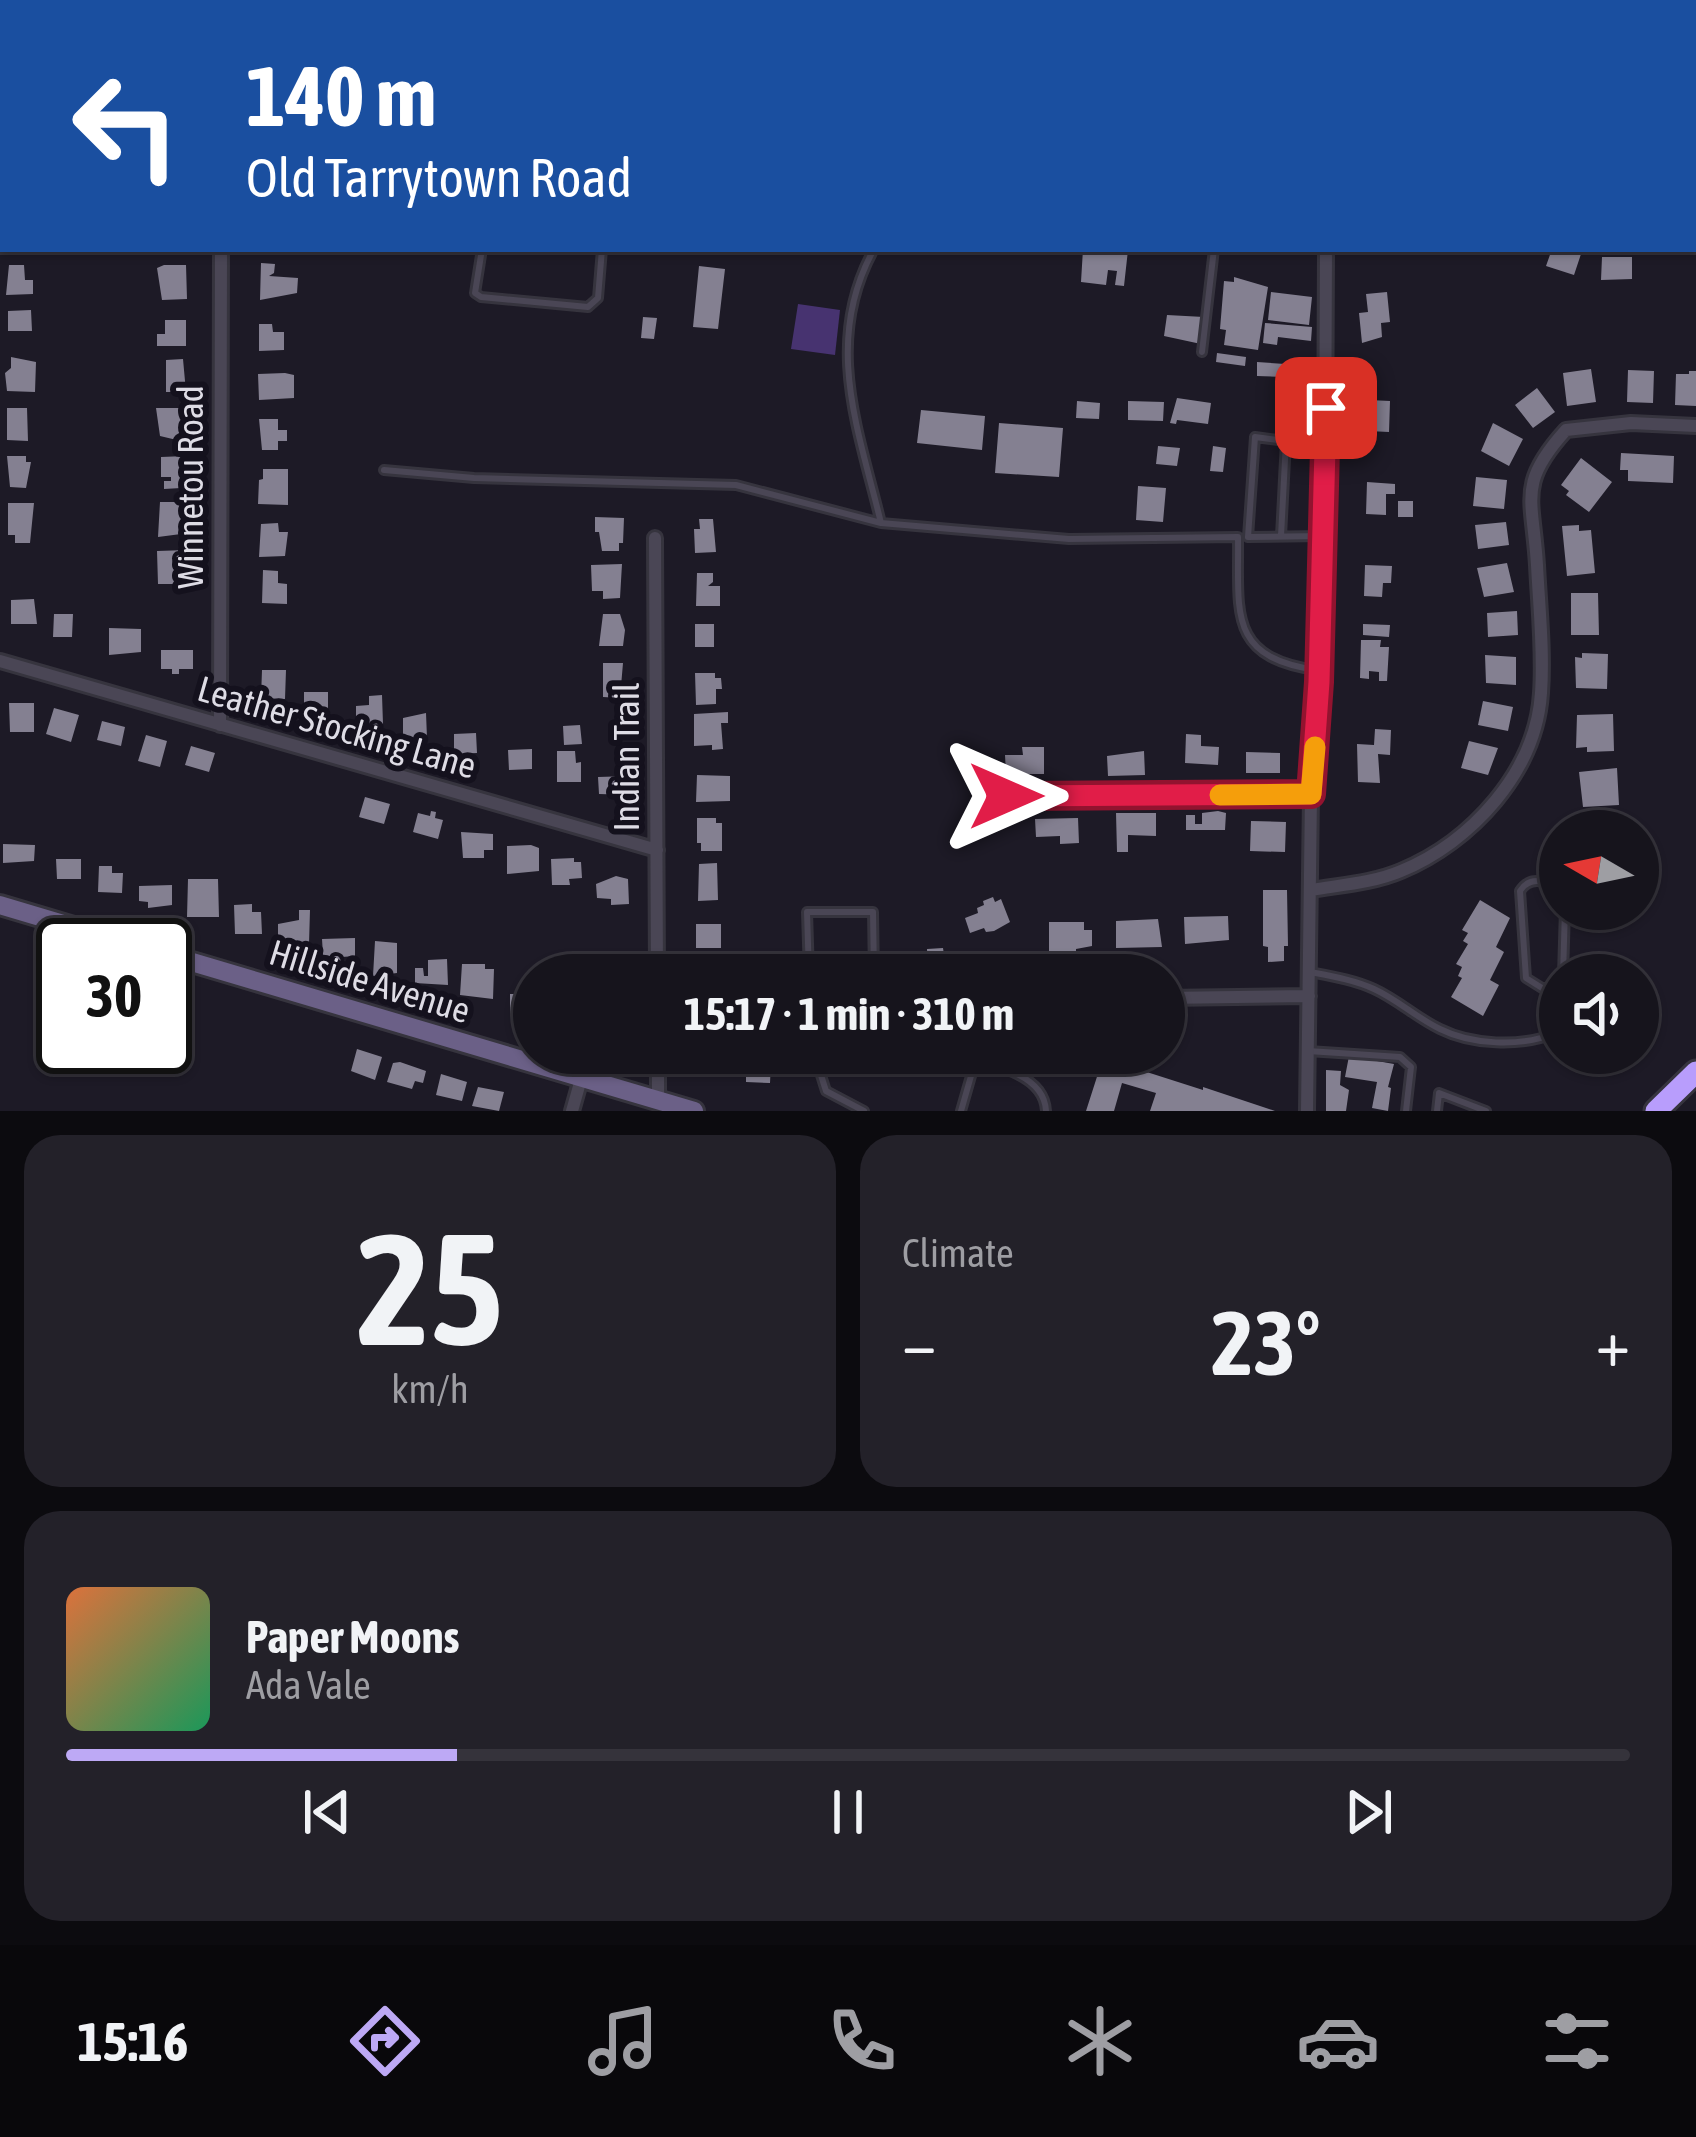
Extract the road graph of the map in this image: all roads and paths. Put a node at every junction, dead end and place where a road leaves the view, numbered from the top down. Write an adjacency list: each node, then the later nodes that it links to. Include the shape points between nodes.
1 (221, 252): 17 (street, Winnetou Road)
2 (482, 252): 3 (lane, via 475,293 481,297 588,307 598,298)
3 (602, 252)
4 (872, 252): 10 (lane, via 846,328 850,385)
5 (1214, 252): 7 (lane)
6 (1325, 252): 12 (street)
7 (1202, 352)
8 (1696, 426): 22 (street, via 1566,430 1538,461 1530,504 1541,695 1532,741 1504,791 1461,835 1401,871)
9 (384, 470): 10 (lane, via 736,484)
10 (881, 523): 13 (lane, via 1069,539)
11 (1281, 536): 12 (lane); 13 (lane); 13 (lane, via 1286,440 1256,437)
12 (1323, 536): 16 (street)
13 (1243, 537): 16 (lane, via 1244,631 1259,653)
14 (656, 538): 20 (street, Indian Trail)
15 (0, 661): 17 (street, Leather Stocking Lane)
16 (1320, 670): 18 (street)
17 (220, 724): 20 (street, Leather Stocking Lane)
18 (1311, 794): 19 (street); 22 (street)
19 (1006, 796)
20 (657, 850): 25 (street, Indian Trail)
21 (1539, 881): 30 (lane, via 1520,891 1526,978)
22 (1311, 890): 29 (street)
23 (0, 905): 24 (main road)
24 (44, 918)
25 (658, 954)
26 (808, 954): 27 (lane, via 807,912 874,912)
27 (874, 954)
28 (192, 962): 40 (main road, Hillside Avenue)
29 (1310, 972): 31 (street); 33 (lane, via 1371,987 1461,1036)
30 (1539, 986)
31 (1310, 996): 32 (street); 34 (street)
32 (1185, 998)
33 (1539, 1040)
34 (1308, 1051): 47 (street); 48 (lane, via 1400,1057 1411,1067)
35 (1696, 1072): 51 (highway)
36 (658, 1074): 41 (street)
37 (821, 1074): 44 (lane, via 826,1090)
38 (972, 1074): 45 (lane)
39 (1013, 1074): 46 (lane, via 1045,1095)
40 (581, 1079): 41 (main road, Hillside Avenue); 42 (street)
41 (658, 1101): 43 (main road, Hillside Avenue)
42 (572, 1111)
43 (694, 1111)
44 (864, 1111)
45 (962, 1111)
46 (1046, 1111)
47 (1307, 1111)
48 (1406, 1111)
49 (1437, 1111): 50 (lane, via 1439,1093)
50 (1486, 1111)
51 (1656, 1111)

